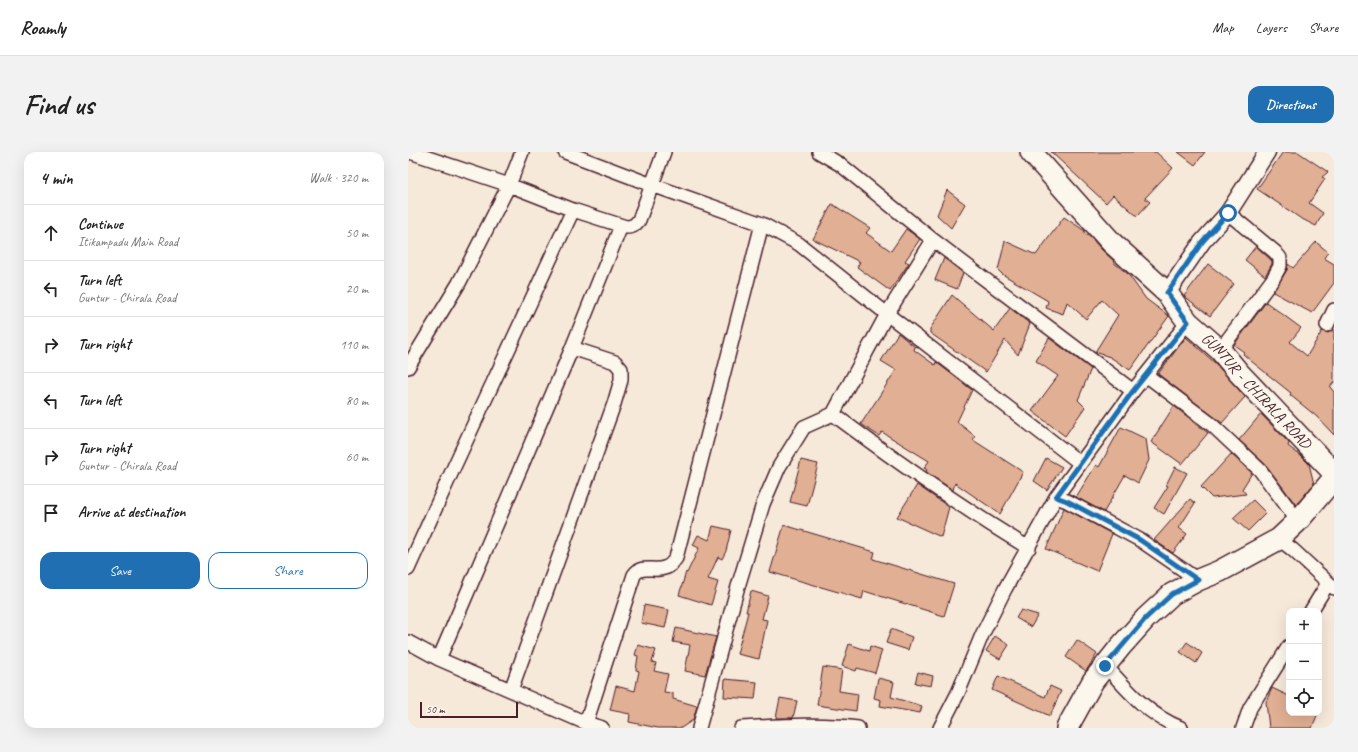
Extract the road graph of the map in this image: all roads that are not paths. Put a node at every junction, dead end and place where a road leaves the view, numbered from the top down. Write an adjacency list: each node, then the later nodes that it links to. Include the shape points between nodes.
1 (410, 152): 8 (street)
2 (522, 152): 8 (street)
3 (565, 152): 9 (street)
4 (664, 152): 9 (street)
5 (819, 152): 14 (street, via 841,165)
6 (1031, 152): 15 (main road, GUNTUR - CHIRALA ROAD, via 1112,243)
7 (1267, 152): 11 (street)
8 (508, 185): 10 (street); 22 (street, via 459,283)
9 (652, 185): 12 (street); 13 (street, via 636,225)
10 (573, 210): 13 (street); 33 (street)
11 (1228, 213): 15 (street, via 1202,242); 21 (street, via 1275,252 1280,258 1280,266)
12 (762, 224): 17 (street, via 799,244); 42 (street, via 676,558 671,565 663,569 636,571)
13 (621, 226): 20 (street)
14 (933, 240): 17 (street); 24 (street)
15 (1167, 293): 18 (main road, GUNTUR - CHIRALA ROAD)
16 (1334, 310): 19 (street)
17 (887, 314): 25 (street); 26 (street)
18 (1188, 322): 21 (main road, GUNTUR - CHIRALA ROAD); 23 (street)
19 (1326, 325)
20 (572, 348): 39 (street); 41 (street, via 615,362 621,369 621,380)
21 (1220, 350): 27 (main road, GUNTUR - CHIRALA ROAD, via 1239,374)
22 (408, 367)
23 (1146, 375): 24 (street); 30 (street, via 1212,424 1255,465)
24 (1133, 391): 26 (street)
25 (832, 414): 32 (street, via 905,468); 44 (street, via 804,427 779,467 763,504)
26 (1080, 463): 29 (street)
27 (1334, 473)
28 (1334, 478): 30 (main road)
29 (1056, 497): 32 (street); 34 (street, via 1140,540)
30 (1298, 521): 31 (main road)
31 (1279, 539): 34 (main road); 35 (street)
32 (1029, 548): 47 (street, via 982,635)
33 (408, 569)
34 (1198, 580): 40 (main road, via 1172,594 1146,618)
35 (1331, 586): 36 (street)
36 (1313, 608)
37 (408, 642): 39 (street)
38 (1286, 651): 50 (street, via 1250,708)
39 (439, 659): 41 (street)
40 (1105, 666): 48 (main road, via 1093,680); 49 (street, via 1136,700)
41 (511, 690): 42 (street)
42 (586, 723): 43 (street)
43 (602, 728)
44 (699, 728)
45 (741, 728): 46 (street, via 799,725)
46 (858, 728)
47 (940, 728)
48 (1067, 728)
49 (1178, 728)
50 (1243, 728)

